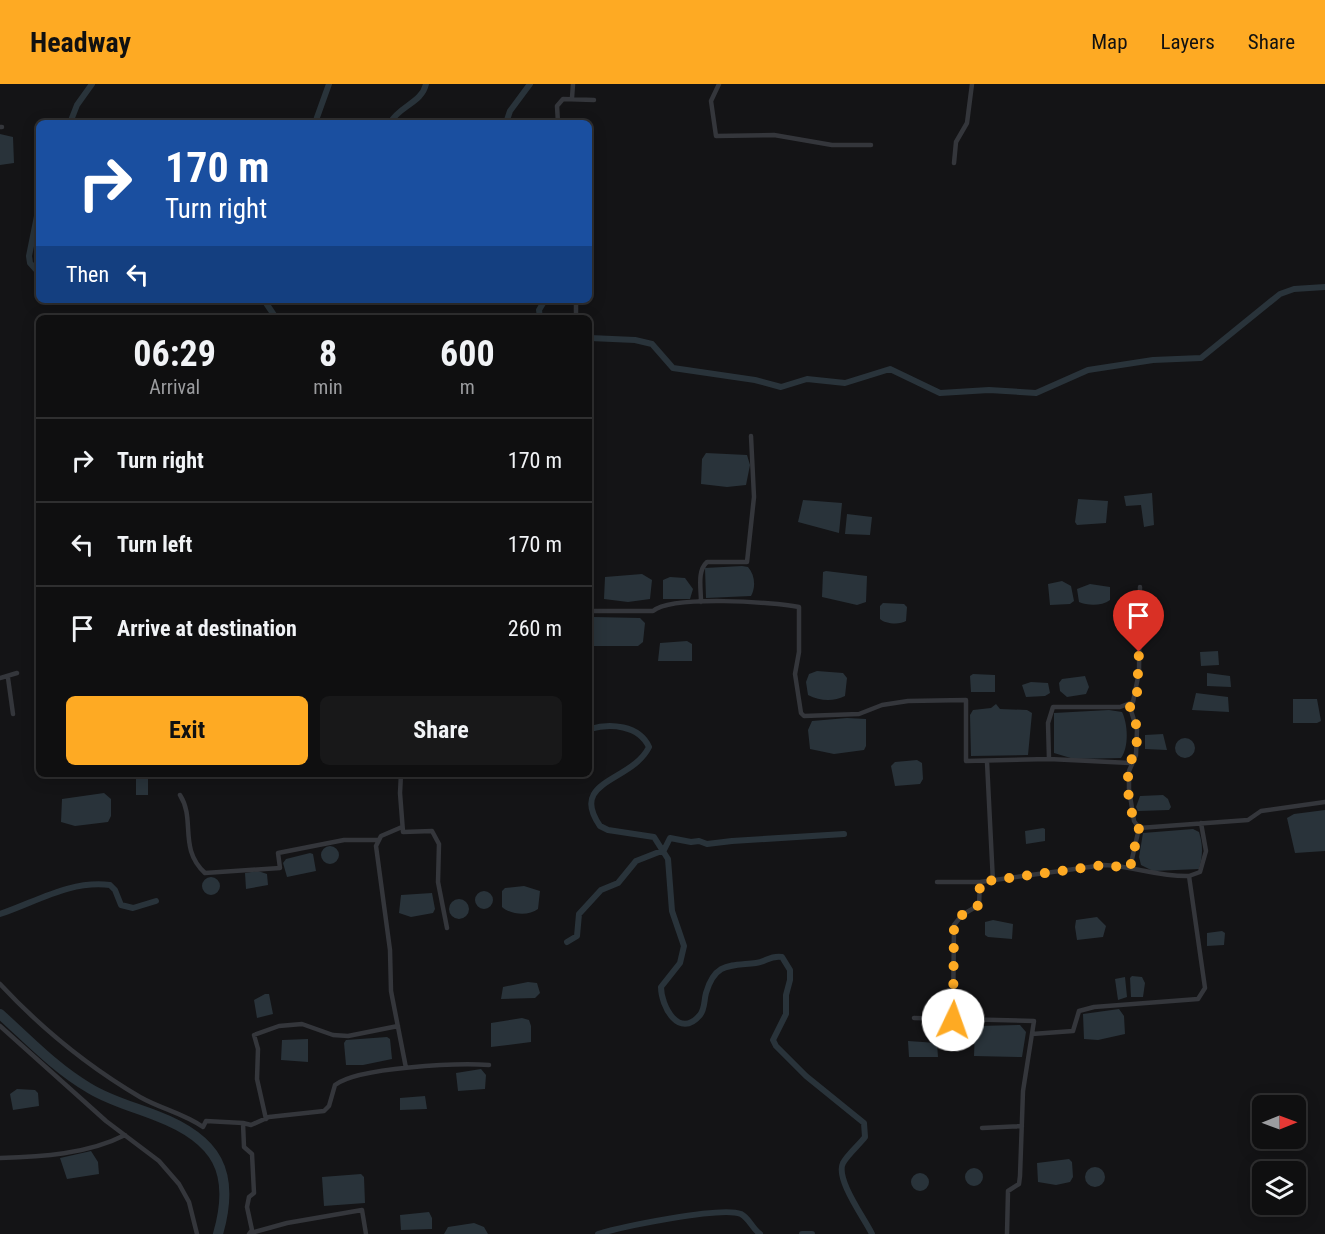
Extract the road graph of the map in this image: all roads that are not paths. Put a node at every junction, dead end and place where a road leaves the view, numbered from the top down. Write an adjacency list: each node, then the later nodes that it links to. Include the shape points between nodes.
1 (573, 84): 4 (street)
2 (719, 84): 7 (street, via 711,101 716,136 774,135 832,145)
3 (972, 84): 8 (street, via 967,123 956,142)
4 (572, 98): 5 (street); 6 (street, via 563,99 557,106)
5 (594, 100)
6 (558, 120)
7 (871, 145)
8 (954, 163)
9 (751, 436): 11 (street, via 754,497 747,562 707,562 700,575)
10 (1140, 587): 16 (street, via 1139,672 1137,693)
11 (701, 602): 12 (street, via 661,604 653,611); 19 (street, via 799,607 795,674 804,716 859,714 908,701 966,700 966,761)
12 (592, 612)
13 (17, 673): 15 (street)
14 (0, 678): 15 (street)
15 (8, 678): 17 (street)
16 (1129, 704): 18 (street, via 1053,707 1048,723); 20 (street, via 1137,730 1136,755)
17 (13, 714)
18 (1049, 759): 19 (street); 20 (street)
19 (987, 762): 30 (street)
20 (1130, 763): 26 (street, via 1129,789 1134,821)
21 (401, 777): 25 (street)
22 (180, 795): 27 (street, via 185,805 188,847 205,873 280,868 278,854 344,840)
23 (1325, 802): 24 (street, via 1262,811 1248,820)
24 (1201, 823): 26 (street); 29 (street, via 1205,858 1200,872)
25 (402, 827): 27 (street); 33 (street, via 406,832 436,834 438,882)
26 (1139, 828): 28 (street)
27 (378, 840): 38 (street, via 391,991)
28 (1130, 868): 29 (street); 30 (street, via 1104,865)
29 (1189, 876): 39 (street, via 1205,988 1202,996 1094,1007 1079,1011 1073,1031)
30 (993, 881): 32 (street)
31 (937, 882): 32 (street)
32 (980, 882): 36 (street, via 979,905 954,925)
33 (447, 928)
34 (0, 984): 43 (street, via 63,1043 144,1100 182,1113 203,1127 206,1121)
35 (914, 1018): 36 (street)
36 (953, 1020): 39 (street, via 1034,1021)
37 (0, 1026): 46 (street)
38 (398, 1026): 41 (street); 42 (street, via 348,1036 302,1024 279,1026 254,1035 258,1049 257,1079)
39 (1032, 1034): 44 (street)
40 (489, 1065): 41 (street)
41 (406, 1068): 42 (street, via 339,1081 324,1111)
42 (266, 1119): 43 (street, via 251,1125)
43 (243, 1123): 48 (street, via 244,1147 252,1154 256,1187 247,1207)
44 (1022, 1126): 45 (street); 51 (street, via 1019,1184 1008,1191)
45 (982, 1128)
46 (125, 1135): 47 (street, via 89,1149); 49 (street, via 159,1161 179,1184 189,1202)
47 (0, 1158)
48 (250, 1233): 50 (street, via 362,1210)
49 (197, 1234)
50 (366, 1234)
51 (1007, 1234)

